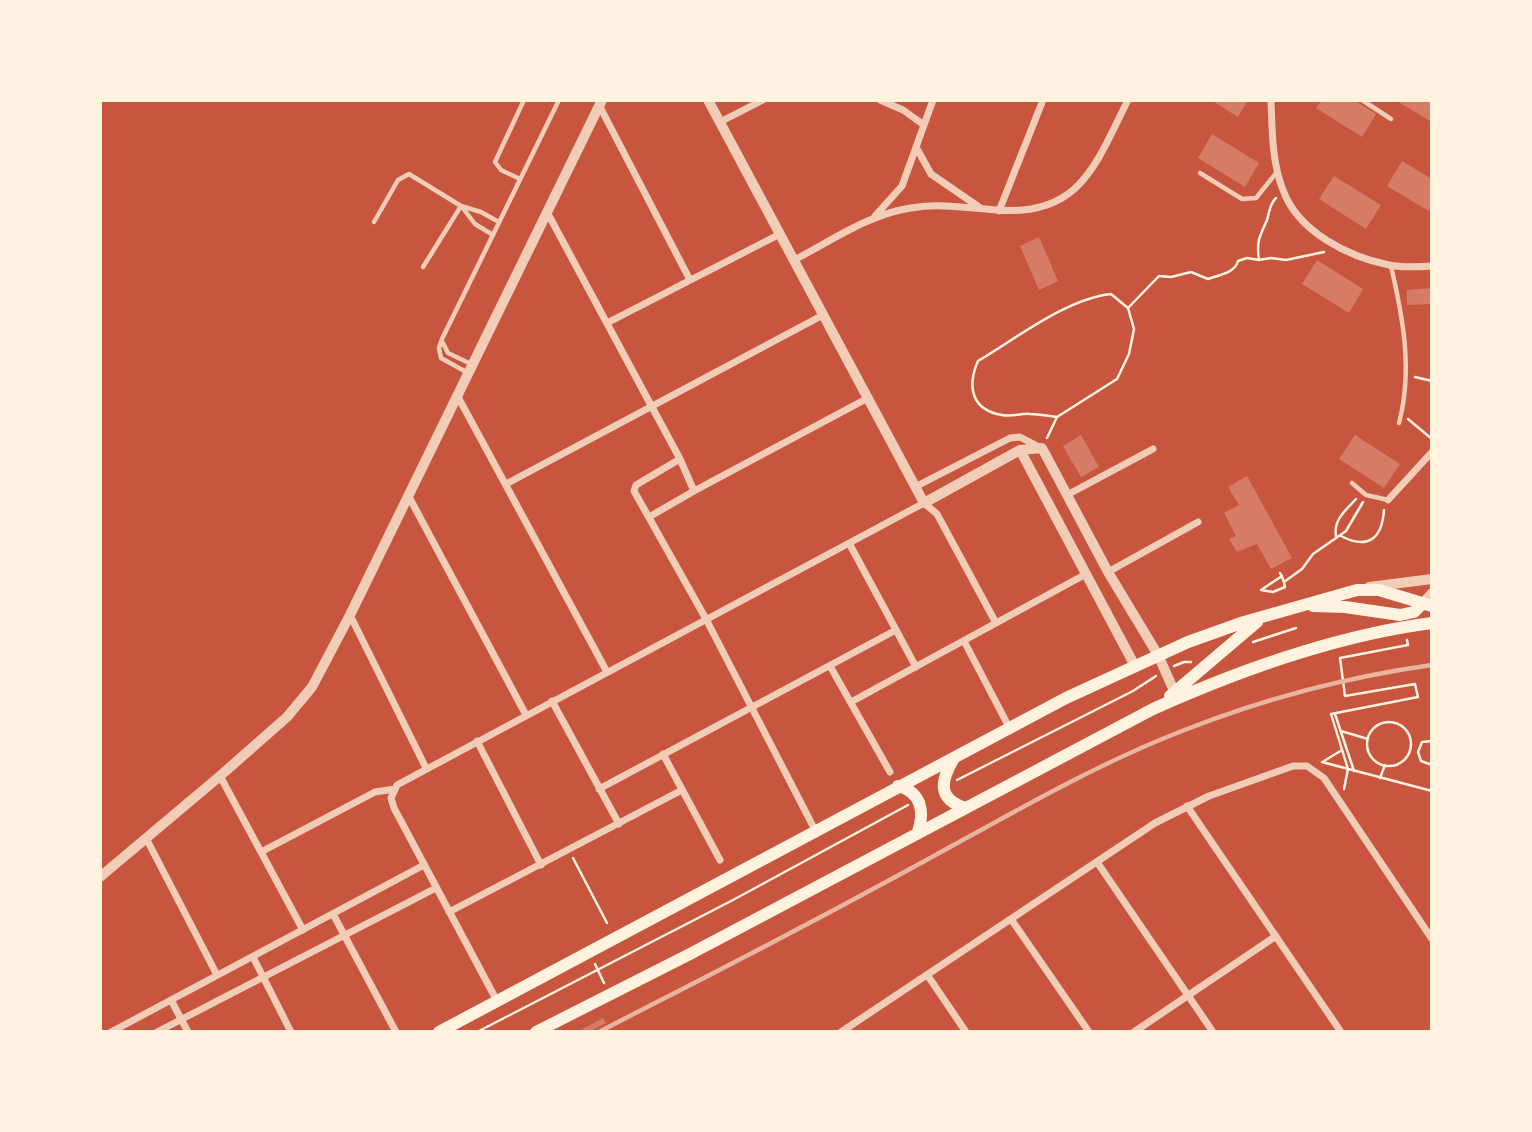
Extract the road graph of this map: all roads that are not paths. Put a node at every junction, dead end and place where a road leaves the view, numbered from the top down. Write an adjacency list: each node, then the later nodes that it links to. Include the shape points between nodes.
1 (524, 100): 18 (lane, via 495,163)
2 (559, 100): 18 (lane)
3 (708, 100): 13 (street)
4 (763, 100): 13 (street)
5 (880, 100): 14 (street)
6 (933, 100): 14 (street)
7 (1043, 100): 21 (street)
8 (1128, 100): 21 (street, via 1100,157 1070,192 1051,205)
9 (1271, 100): 16 (street)
10 (1362, 100): 12 (lane)
11 (600, 103): 22 (street); 32 (street)
12 (1391, 119)
13 (720, 122): 27 (street)
14 (924, 125): 15 (street)
15 (916, 147): 20 (street, via 930,174); 23 (street, via 902,186)
16 (1278, 171): 17 (lane, via 1256,198 1242,198); 30 (street, via 1283,190 1309,226 1339,248)
17 (1200, 173)
18 (520, 179): 25 (lane)
19 (461, 206): 24 (lane, via 409,174 398,180); 25 (lane); 26 (lane, via 475,224); 31 (lane)
20 (983, 209): 21 (street); 23 (street, via 922,206)
21 (999, 211)
22 (547, 212): 34 (street); 36 (street)
23 (869, 221): 28 (street)
24 (374, 222)
25 (499, 222): 26 (lane)
26 (493, 234): 35 (lane)
27 (780, 234): 28 (street); 32 (street)
28 (794, 260): 33 (street)
29 (1432, 265): 30 (street)
30 (1391, 266): 40 (lane, via 1407,374)
31 (423, 267)
32 (690, 280): 34 (street)
33 (823, 315): 38 (street); 39 (street)
34 (607, 323): 39 (street)
35 (442, 339): 36 (lane, via 446,351); 36 (lane, via 441,358)
36 (470, 368): 37 (street)
37 (457, 395): 46 (street); 50 (street)
38 (868, 398): 48 (street); 49 (street)
39 (652, 406): 45 (street); 46 (street)
40 (1399, 423)
41 (1042, 448): 43 (street); 48 (street, via 1020,437 1010,438); 51 (street)
42 (1153, 449): 51 (street)
43 (1020, 450): 53 (street); 58 (street)
44 (1432, 452): 52 (street)
45 (680, 459): 49 (street); 54 (street, via 636,485 634,491)
46 (506, 484): 74 (street)
47 (1352, 484): 52 (lane)
48 (915, 487): 53 (street)
49 (694, 491): 54 (street)
50 (408, 495): 63 (street); 80 (street)
51 (1067, 495): 57 (street)
52 (1387, 500)
53 (924, 503): 56 (street); 66 (street, via 937,514)
54 (649, 517): 65 (street)
55 (1198, 522): 57 (street)
56 (849, 543): 65 (street); 68 (street)
57 (1108, 572): 70 (street)
58 (1086, 573): 66 (street); 72 (street)
59 (1432, 579): 60 (street)
60 (1357, 590): 61 (main road); 62 (main road)
61 (1429, 601): 62 (main road, via 1401,615 1334,606)
62 (1297, 607): 64 (main road)
63 (350, 615): 85 (street); 87 (street, via 302,700)
64 (1266, 616): 70 (main road); 75 (main road)
65 (706, 619): 74 (street); 78 (street)
66 (996, 623): 69 (street)
67 (1432, 623): 79 (main road, via 1324,646)
68 (896, 630): 71 (street); 73 (street)
69 (964, 641): 73 (street); 81 (street)
70 (1158, 655): 72 (main road); 75 (street)
71 (830, 666): 77 (street); 78 (street)
72 (1135, 666): 81 (main road)
73 (916, 667): 77 (street)
74 (607, 672): 76 (street)
75 (1175, 692): 79 (main road)
76 (552, 701): 80 (street); 90 (street)
77 (851, 702): 86 (street)
78 (750, 708): 83 (street); 95 (street)
79 (1153, 709): 93 (main road)
80 (526, 715): 82 (street)
81 (1010, 729): 84 (main road)
82 (477, 741): 85 (street); 101 (street)
83 (663, 754): 90 (street); 91 (street)
84 (954, 758): 88 (main road); 93 (main road, via 944,786 952,801)
85 (426, 768): 89 (street)
86 (890, 772)
87 (220, 776): 97 (street); 98 (street)
88 (898, 786): 95 (main road); 96 (main road, via 918,799 922,811)
89 (394, 789): 98 (street, via 375,792); 102 (street, via 392,803)
90 (599, 789): 94 (street)
91 (682, 790): 94 (street); 99 (street)
92 (1187, 806): 100 (street); 110 (street); 111 (street, via 1279,769 1301,765 1313,769 1324,778)
93 (966, 808): 96 (main road)
94 (619, 824): 101 (street)
95 (815, 830): 118 (main road)
96 (918, 832): 126 (main road)
97 (146, 838): 103 (street); 113 (street)
98 (261, 852): 108 (street)
99 (720, 860)
100 (1097, 862): 107 (street); 116 (street)
101 (541, 864): 105 (street)
102 (424, 865): 104 (street); 106 (street)
103 (100, 877)
104 (436, 888): 105 (street); 109 (street)
105 (449, 912): 118 (street)
106 (333, 914): 108 (street); 109 (street)
107 (1012, 919): 114 (street); 129 (street)
108 (303, 930): 112 (street)
109 (343, 935): 115 (street); 124 (street)
110 (1276, 936): 116 (street); 132 (street)
111 (1432, 939)
112 (253, 957): 113 (street); 115 (street)
113 (217, 975): 117 (street)
114 (928, 976): 127 (street); 128 (street)
115 (262, 978): 119 (street); 123 (street)
116 (1188, 996): 130 (street); 131 (street)
117 (171, 1000): 119 (street); 120 (street)
118 (496, 1001): 125 (main road)
119 (181, 1019): 121 (street); 122 (street)
120 (111, 1032)
121 (156, 1032)
122 (188, 1032)
123 (290, 1032)
124 (396, 1032)
125 (439, 1032)
126 (536, 1032)
127 (842, 1032)
128 (966, 1032)
129 (1089, 1032)
130 (1134, 1032)
131 (1213, 1032)
132 (1341, 1032)

